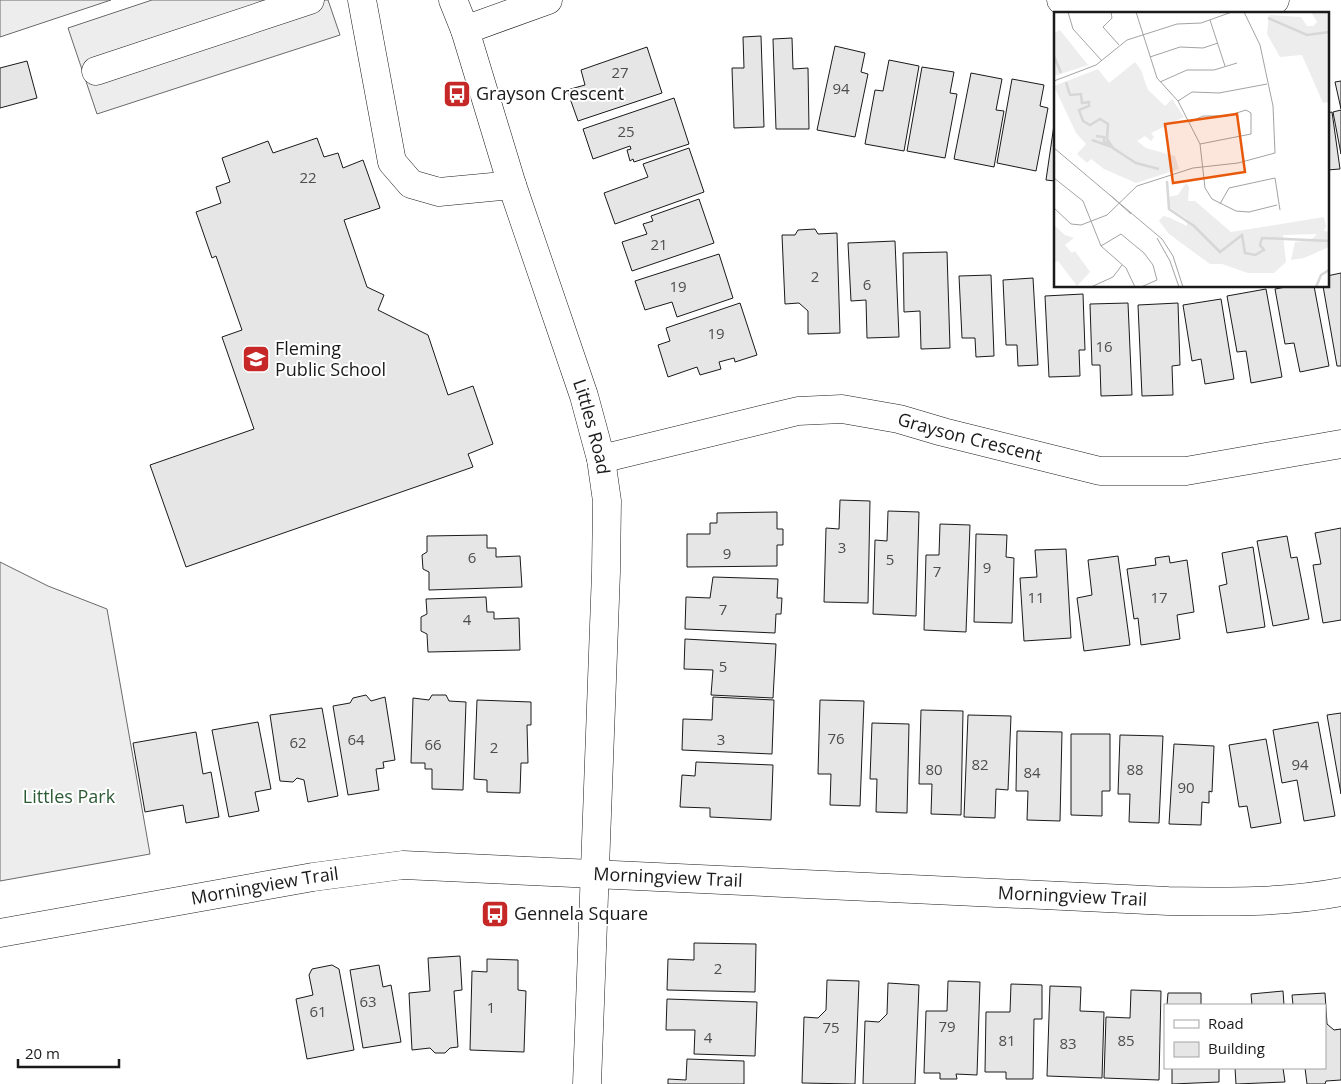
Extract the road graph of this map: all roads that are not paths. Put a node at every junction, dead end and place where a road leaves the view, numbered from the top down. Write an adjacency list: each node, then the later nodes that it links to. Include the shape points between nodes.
1 (310, 0): 10 (street)
2 (362, 0): 11 (street, via 392,162 411,184 439,192)
3 (453, 0): 9 (street, Littles Road)
4 (548, 0): 9 (street)
5 (1061, 0): 7 (street)
6 (1275, 0): 8 (street, via 1224,10)
7 (1145, 12)
8 (1192, 12)
9 (465, 30): 11 (street, Littles Road)
10 (96, 71)
11 (512, 185): 13 (street, Littles Road, via 584,396)
12 (1341, 444): 13 (street, Grayson Crescent, via 1186,471 1100,471 899,419 842,409 798,411)
13 (601, 459): 14 (street, Littles Road, via 607,501 606,572)
14 (595, 874): 15 (street, Morningview Trail, via 1196,902 1279,900); 16 (street, Morningview Trail, via 403,865 313,876); 17 (street)
15 (1341, 892)
16 (0, 932)
17 (587, 1084)

